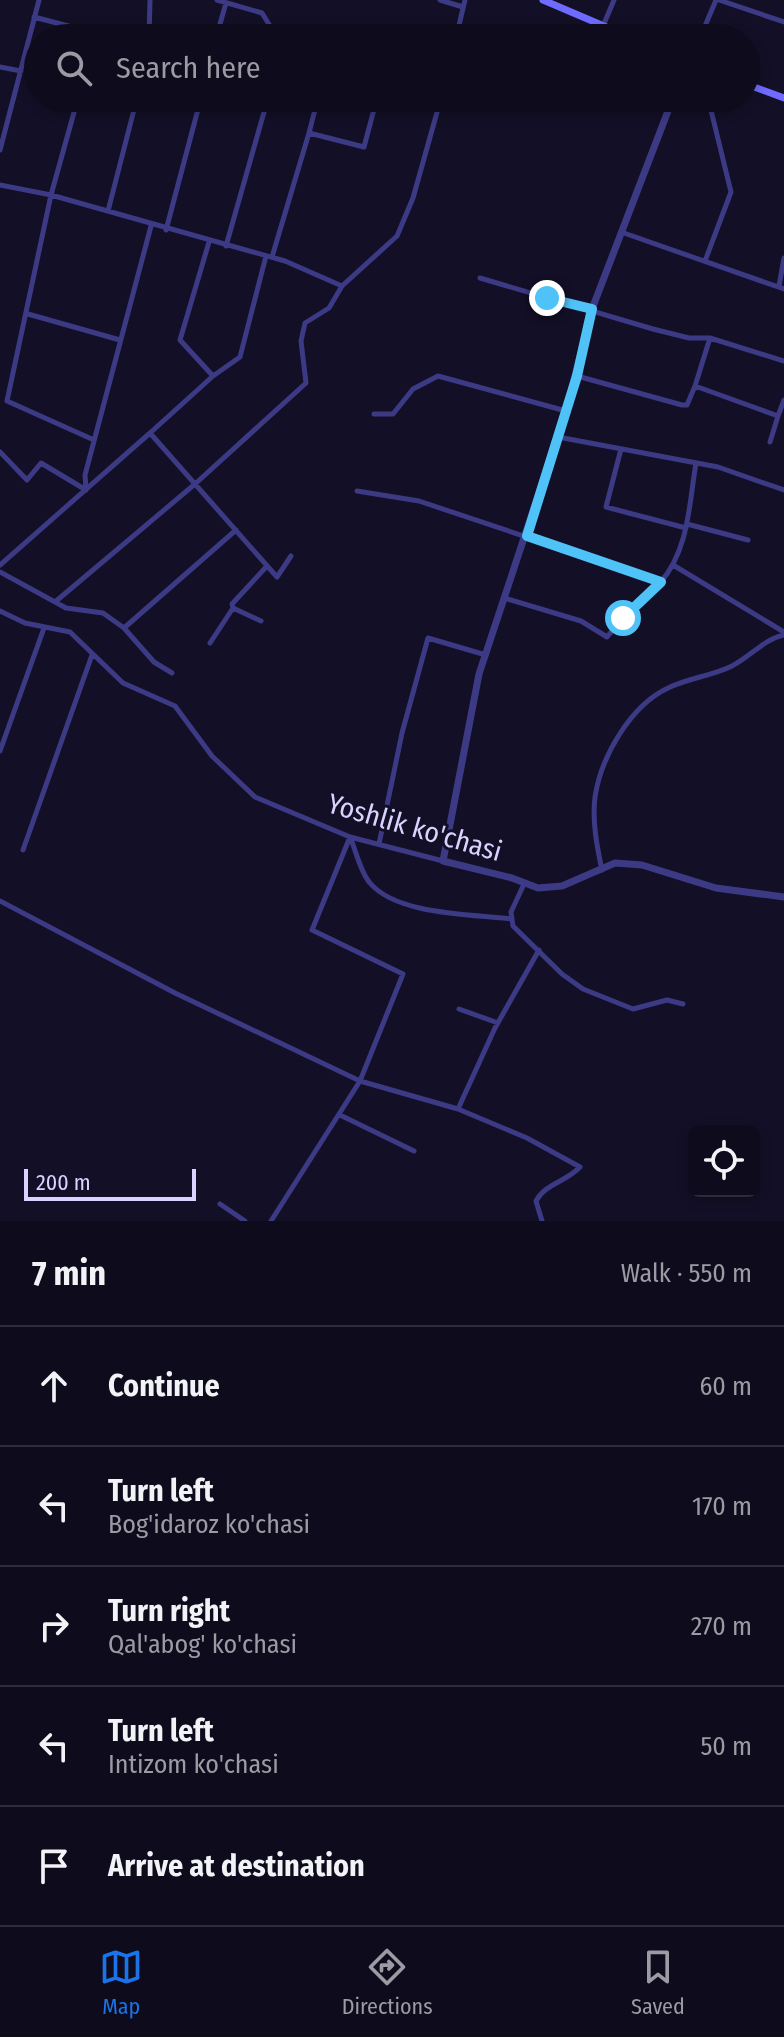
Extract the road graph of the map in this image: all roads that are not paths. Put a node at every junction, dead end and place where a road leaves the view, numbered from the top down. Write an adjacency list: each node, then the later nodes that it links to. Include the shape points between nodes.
1 (39, 0): 10 (street)
2 (150, 0): 14 (street)
3 (217, 0): 8 (street)
4 (440, 0): 9 (street)
5 (543, 0): 18 (main road)
6 (614, 0): 19 (street)
7 (717, 0): 11 (street); 20 (street)
8 (226, 3): 15 (street); 16 (street, via 262,13)
9 (464, 3): 17 (street)
10 (34, 17): 12 (street); 13 (street)
11 (784, 22)
12 (32, 24)
13 (57, 24)
14 (149, 24)
15 (220, 24)
16 (269, 24)
17 (459, 24)
18 (598, 24)
19 (604, 24)
20 (706, 24)
21 (24, 59): 23 (street)
22 (0, 67): 23 (street)
23 (21, 71): 36 (street)
24 (760, 89): 25 (main road)
25 (784, 98)
26 (74, 112): 38 (street)
27 (133, 112): 39 (street)
28 (197, 112): 41 (street)
29 (264, 112): 44 (street)
30 (314, 112): 35 (street)
31 (373, 112): 35 (street, via 364,147)
32 (437, 112): 49 (street, via 397,236)
33 (667, 112): 42 (street)
34 (711, 112): 47 (street, via 731,192)
35 (309, 133): 45 (street)
36 (0, 150)
37 (0, 185): 38 (street)
38 (51, 195): 39 (street); 52 (street)
39 (108, 211): 40 (street)
40 (151, 226): 41 (street); 54 (street)
41 (166, 230): 43 (street)
42 (620, 231): 47 (street); 51 (street)
43 (209, 242): 44 (street); 56 (street, via 180,340)
44 (226, 246): 45 (street)
45 (269, 256): 49 (street); 56 (street, via 240,357)
46 (784, 258): 50 (street)
47 (705, 262): 50 (street)
48 (480, 278): 51 (street)
49 (342, 286): 70 (street, via 329,308 305,323 301,341 306,383)
50 (781, 288)
51 (592, 309): 53 (street, via 689,338); 57 (street)
52 (28, 314): 54 (street); 65 (street, via 7,401)
53 (710, 338): 55 (street); 58 (street)
54 (120, 340): 65 (street)
55 (784, 361)
56 (213, 376): 63 (street)
57 (577, 376): 58 (street, via 682,405 687,405); 60 (street)
58 (695, 386): 62 (street)
59 (784, 400): 62 (street)
60 (566, 411): 61 (street, via 438,376 413,389 393,414); 64 (street)
61 (374, 414)
62 (778, 416): 66 (street)
63 (150, 433): 70 (street); 71 (street)
64 (558, 437): 67 (street); 76 (street)
65 (94, 440): 71 (street)
66 (770, 442)
67 (621, 449): 69 (street); 74 (street, via 606,507)
68 (0, 452): 71 (street, via 27,480 41,463)
69 (696, 463): 72 (street); 74 (street)
70 (195, 484): 75 (street); 85 (street)
71 (86, 490): 79 (street)
72 (784, 490)
73 (357, 491): 76 (street, via 419,501)
74 (686, 526): 77 (street); 80 (street)
75 (236, 530): 81 (street); 90 (street)
76 (527, 536): 83 (street); 84 (street)
77 (748, 540)
78 (291, 556): 81 (street, via 277,577)
79 (0, 565)
80 (673, 565): 83 (street); 91 (street)
81 (267, 566): 86 (street)
82 (0, 572): 85 (street)
83 (661, 582): 84 (street, via 607,637 581,621)
84 (504, 598): 94 (street)
85 (55, 602): 90 (street, via 103,613)
86 (233, 608): 88 (street); 92 (street)
87 (0, 611): 89 (street, Yoshlik ko'chasi)
88 (261, 621)
89 (44, 628): 93 (street, Yoshlik ko'chasi, via 70,632); 96 (street)
90 (124, 628): 95 (street, via 154,662)
91 (784, 634): 101 (street, via 731,666 666,688 634,712 608,757 595,797)
92 (210, 643)
93 (92, 655): 97 (street, Yoshlik ko'chasi, via 123,683 175,706 212,756 255,797); 99 (street)
94 (486, 655): 98 (street, via 428,638); 100 (street)
95 (172, 673)
96 (0, 751)
97 (350, 837): 98 (street, Yoshlik ko'chasi); 105 (street, via 370,884 396,903); 110 (street, via 312,930 403,974)
98 (379, 844): 100 (street, Yoshlik ko'chasi)
99 (23, 850)
100 (443, 861): 102 (street, Yoshlik ko'chasi)
101 (602, 871): 102 (street, Yoshlik ko'chasi, via 562,886); 103 (street, Yoshlik ko'chasi, via 615,863 642,865 716,888)
102 (524, 884): 105 (street)
103 (784, 897)
104 (0, 901): 110 (street, via 175,993)
105 (512, 919): 106 (street)
106 (539, 950): 107 (street, via 583,989 633,1009 667,1000); 109 (street)
107 (683, 1004)
108 (459, 1009): 109 (street)
109 (498, 1023): 111 (street)
110 (360, 1081): 111 (street); 112 (street)
111 (458, 1109): 117 (street, via 580,1167 543,1189 536,1201)
112 (340, 1115): 113 (street); 116 (street)
113 (414, 1151)
114 (220, 1204): 115 (street)
115 (245, 1221)
116 (271, 1221)
117 (542, 1221)

